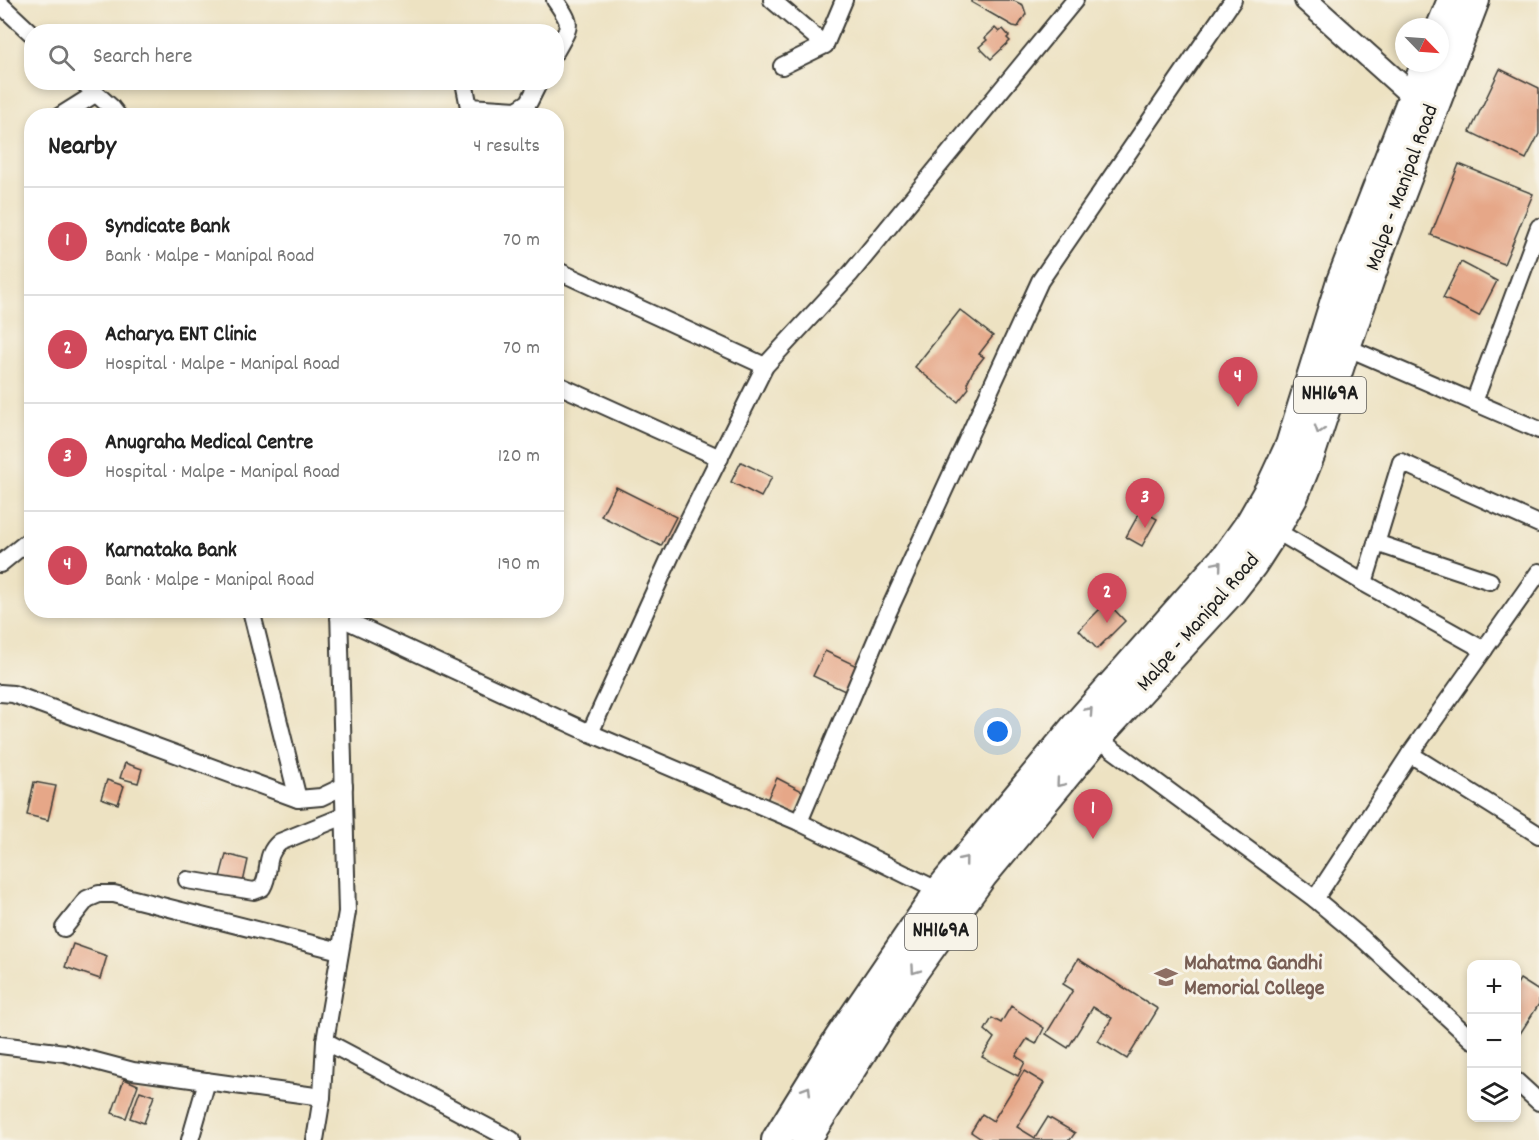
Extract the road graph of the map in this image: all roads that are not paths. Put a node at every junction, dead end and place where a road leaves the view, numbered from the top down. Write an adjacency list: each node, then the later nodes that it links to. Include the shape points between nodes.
1 (555, 0): 12 (street, via 568,18)
2 (772, 0): 13 (street)
3 (844, 0): 13 (street)
4 (1074, 0): 29 (street, via 851,273)
5 (1233, 0): 53 (street, via 1040,281 884,621)
6 (1306, 0): 20 (street)
7 (1452, 0): 10 (highway)
8 (1475, 0): 27 (highway, Malpe - Manipal Road / NH169A, via 1382,244)
9 (0, 4): 11 (street)
10 (1445, 18)
11 (24, 26)
12 (564, 36)
13 (825, 45): 14 (street)
14 (782, 66)
15 (1422, 72): 20 (highway, Malpe - Manipal Road / NH169A)
16 (87, 90): 21 (street)
17 (91, 90): 22 (street)
18 (465, 90): 23 (street)
19 (535, 90): 24 (street, via 529,102)
20 (1413, 96): 27 (highway, Malpe - Manipal Road / NH169A)
21 (68, 108)
22 (112, 108)
23 (468, 108)
24 (520, 108)
25 (1539, 227): 31 (street)
26 (564, 274): 29 (street)
27 (1353, 286): 28 (highway, Malpe - Manipal Road / NH169A); 56 (highway, Malpe - Manipal Road / NH169A, one-way to 27, via 1056,748 1227,555 1250,523 1290,445)
28 (1346, 347): 31 (street); 35 (highway, Malpe - Manipal Road / NH169A, one-way to 35, via 1311,453)
29 (765, 366): 33 (street)
30 (564, 388): 33 (street)
31 (1474, 402): 32 (street)
32 (1539, 430)
33 (720, 458): 47 (street)
34 (1539, 524): 36 (street, via 1401,462)
35 (1275, 530): 41 (street); 48 (highway, Malpe - Manipal Road / NH169A, via 1231,592)
36 (1376, 543): 40 (street); 41 (street)
37 (24, 544): 38 (street)
38 (0, 564)
39 (1539, 572): 45 (street)
40 (1490, 581)
41 (1364, 583): 45 (street)
42 (253, 618): 51 (street)
43 (339, 618): 50 (street)
44 (347, 618): 47 (street)
45 (1484, 650): 49 (street)
46 (0, 693): 51 (street, via 12,694)
47 (590, 733): 53 (street)
48 (1097, 738): 57 (street); 71 (highway, Malpe - Manipal Road / NH169A, one-way to 71, via 942,930)
49 (1410, 754): 54 (street); 57 (street)
50 (344, 786): 51 (street, via 321,797); 52 (street)
51 (298, 799)
52 (345, 816): 55 (street, via 273,848 262,888 254,891); 59 (street, via 347,912)
53 (799, 822): 56 (street)
54 (1539, 835)
55 (187, 880)
56 (939, 891): 70 (highway, Malpe - Manipal Road / NH169A, one-way to 56, via 839,1038)
57 (1315, 898): 60 (street)
58 (64, 928): 59 (street, via 87,899 114,894)
59 (340, 951): 61 (street)
60 (1467, 1035)
61 (325, 1041): 65 (street); 69 (street)
62 (0, 1045): 63 (street, via 64,1053 133,1071)
63 (207, 1081): 65 (street); 67 (street)
64 (1521, 1086): 66 (street)
65 (322, 1097): 68 (street)
66 (1539, 1102)
67 (189, 1140)
68 (315, 1140)
69 (512, 1140)
70 (776, 1140)
71 (806, 1140)

